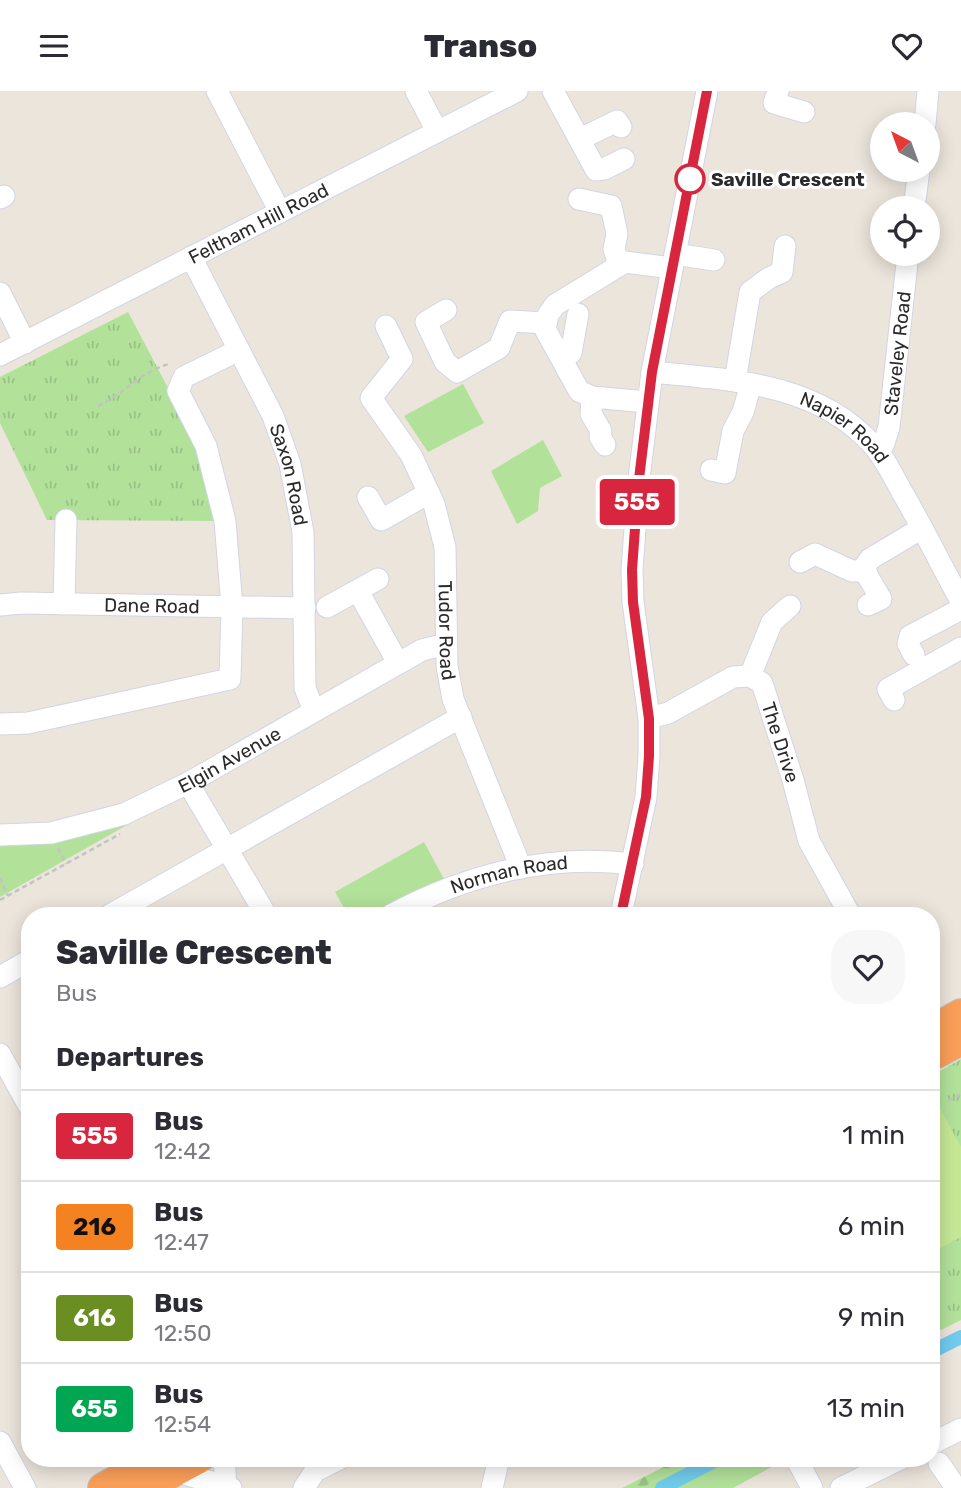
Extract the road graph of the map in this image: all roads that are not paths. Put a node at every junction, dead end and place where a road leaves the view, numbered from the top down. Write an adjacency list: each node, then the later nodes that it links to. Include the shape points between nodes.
1 (217, 91): 15 (street)
2 (416, 91): 11 (street)
3 (517, 91): 11 (street, Feltham Hill Road)
4 (553, 91): 12 (street)
5 (707, 91): 19 (street)
6 (778, 91): 8 (street, via 774,103)
7 (928, 91): 9 (street)
8 (804, 112)
9 (926, 112)
10 (621, 127): 12 (street, via 617,121)
11 (438, 131): 15 (street, Feltham Hill Road)
12 (580, 139): 13 (street, via 596,170)
13 (624, 159)
14 (579, 199): 20 (street, via 611,206)
15 (280, 212): 17 (street, Feltham Hill Road)
16 (785, 246): 32 (street, via 782,272 750,292)
17 (191, 257): 27 (street, Feltham Hill Road); 28 (street, Saxon Road)
18 (713, 260): 19 (street)
19 (673, 261): 20 (street); 31 (street)
20 (619, 265): 25 (street, via 555,305)
21 (907, 266): 36 (street, Staveley Road, via 889,427)
22 (0, 293): 27 (street)
23 (446, 310): 25 (street, via 426,322 445,362 457,372 499,348 510,321)
24 (578, 314): 29 (street, via 571,353)
25 (546, 323): 29 (street)
26 (386, 327): 38 (street, Tudor Road, via 401,359 371,398 411,455)
27 (25, 342): 30 (street, Feltham Hill Road)
28 (239, 350): 51 (street, via 184,377 178,391 206,446 225,521); 53 (street, Saxon Road, via 273,416 290,464 303,532)
29 (558, 352): 33 (street, via 579,391)
30 (0, 355)
31 (652, 372): 32 (street, Napier Road); 34 (street)
32 (743, 383): 36 (street, Napier Road, via 803,397 837,414); 37 (street, via 743,412 733,431 725,473)
33 (592, 397): 34 (street); 35 (street, via 591,414)
34 (647, 402): 62 (street, via 632,570)
35 (605, 445)
36 (878, 453): 41 (street, Napier Road)
37 (711, 470)
38 (429, 493): 39 (street, via 381,520); 54 (street, Tudor Road, via 445,547)
39 (368, 497)
40 (66, 520): 47 (street)
41 (922, 528): 43 (street, via 870,559); 46 (street, Napier Road)
42 (800, 562): 43 (street, via 815,554 852,571)
43 (866, 571): 49 (street, via 881,599)
44 (378, 579): 45 (street)
45 (358, 591): 52 (street); 57 (street)
46 (960, 598): 56 (street, via 910,635 908,644)
47 (64, 604): 48 (street, Dane Road); 51 (street, Dane Road)
48 (0, 605)
49 (868, 605)
50 (790, 606): 58 (street, via 772,622)
51 (232, 607): 53 (street, Dane Road); 63 (street, via 230,679)
52 (327, 607)
53 (304, 608): 60 (street, Saxon Road, via 305,688)
54 (446, 644): 57 (street, Elgin Avenue); 61 (street, Tudor Road, via 453,699)
55 (961, 648): 59 (street, via 888,689)
56 (914, 655)
57 (398, 663): 60 (street, Elgin Avenue)
58 (750, 676): 62 (street, via 733,677); 73 (street, The Drive, via 762,683 809,841)
59 (894, 700)
60 (314, 711): 64 (street, Elgin Avenue)
61 (461, 717): 66 (street); 68 (street, Tudor Road)
62 (649, 719): 67 (street, via 646,797)
63 (0, 725)
64 (188, 783): 65 (street, Elgin Avenue, via 124,814 51,833); 66 (street)
65 (0, 835)
66 (227, 849): 69 (street); 70 (street)
67 (633, 864): 68 (street, Norman Road, via 608,860); 72 (street)
68 (522, 868): 71 (street, Norman Road, via 454,884)
69 (124, 907)
70 (261, 907)
71 (407, 907)
72 (623, 907)
73 (846, 907)
74 (21, 965): 75 (street)
75 (0, 977)
76 (961, 1014): 77 (highway)
77 (940, 1026)
78 (961, 1039): 79 (highway)
79 (940, 1051)
80 (0, 1054): 81 (street)
81 (21, 1092)
82 (961, 1429): 83 (street)
83 (940, 1448)
84 (2, 1449): 95 (street)
85 (940, 1461): 100 (street)
86 (159, 1467): 93 (highway)
87 (187, 1467): 94 (street)
88 (225, 1467): 94 (street)
89 (323, 1467): 96 (street)
90 (497, 1467): 97 (street)
91 (801, 1467): 98 (street)
92 (884, 1467): 99 (street)
93 (122, 1477)
94 (228, 1487)
95 (25, 1488)
96 (304, 1488)
97 (492, 1488)
98 (812, 1488)
99 (841, 1488)
100 (956, 1488)

